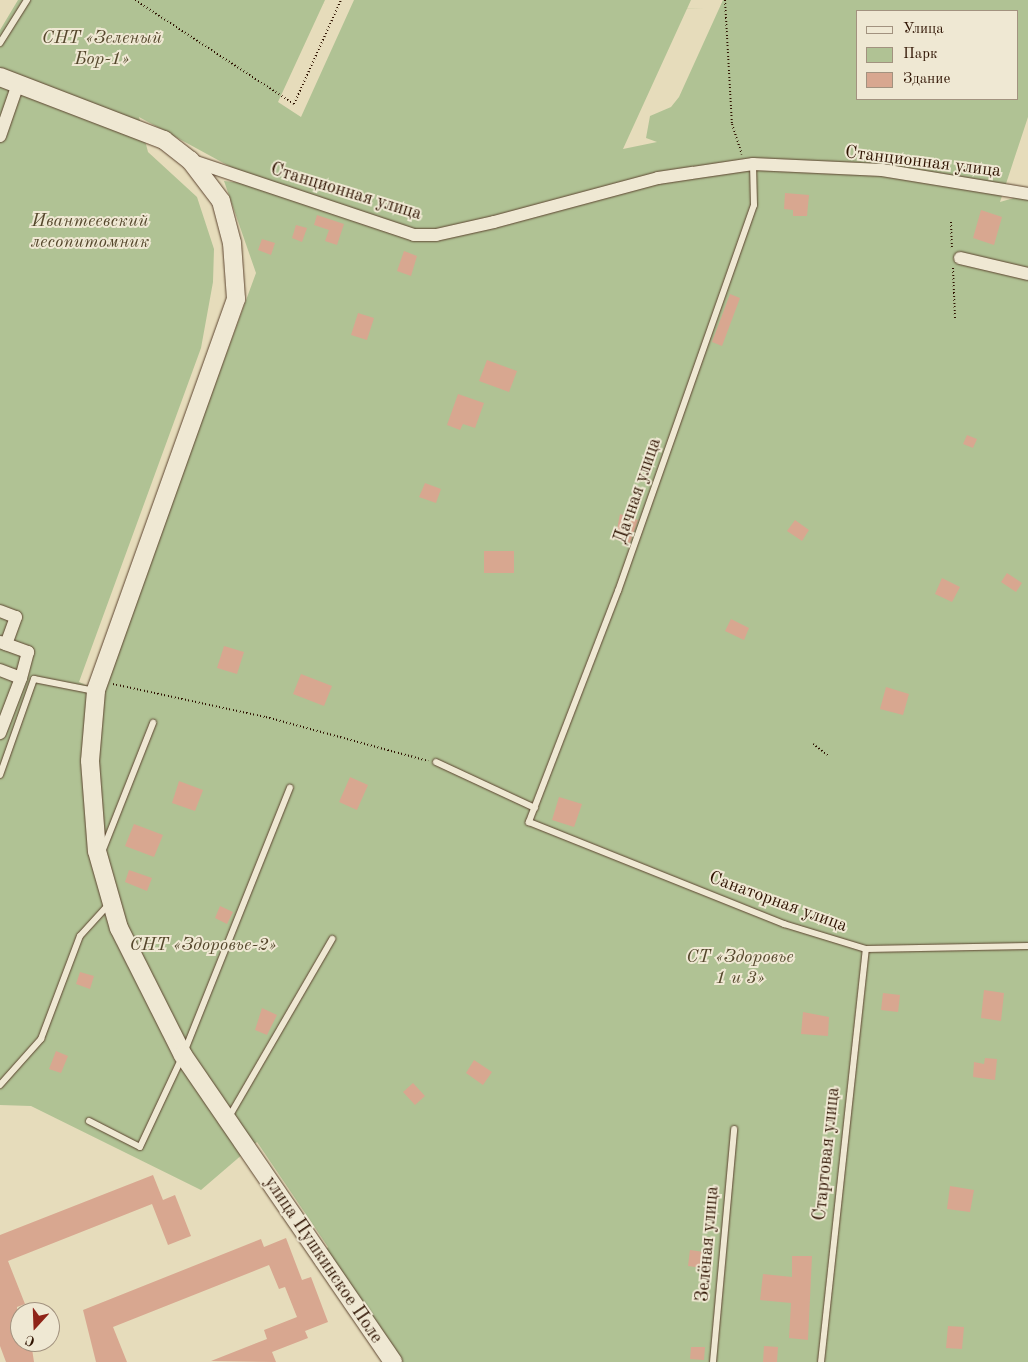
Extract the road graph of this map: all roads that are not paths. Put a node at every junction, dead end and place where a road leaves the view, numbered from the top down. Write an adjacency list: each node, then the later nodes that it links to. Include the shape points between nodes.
1 (27, 0): 2 (lane)
2 (0, 43)
3 (0, 77): 4 (main road, улица Пушкинское Поле)
4 (18, 84): 5 (street); 6 (main road, улица Пушкинское Поле, via 135,127 164,140)
5 (0, 136)
6 (190, 160): 7 (street, Станционная улица, via 414,234 436,235 658,178); 15 (main road, улица Пушкинское Поле, via 221,201 232,243 236,298)
7 (753, 164): 8 (street, Станционная улица, via 882,170); 21 (lane, Дачная улица, via 754,205 618,591)
8 (1028, 194)
9 (955, 256): 10 (street)
10 (1028, 274)
11 (0, 611): 12 (street, via 16,616)
12 (3, 643): 14 (street, via 28,652)
13 (0, 670): 14 (street)
14 (21, 678): 17 (street)
15 (96, 691): 19 (lane, via 34,679); 23 (main road, улица Пушкинское Поле, via 90,761)
16 (153, 723): 23 (lane)
17 (0, 733)
18 (436, 762): 21 (lane)
19 (0, 775)
20 (290, 788): 28 (lane)
21 (535, 808): 22 (lane, Дачная улица)
22 (529, 822): 27 (lane, Санаторная улица, via 784,924)
23 (99, 860): 24 (main road, улица Пушкинское Поле)
24 (111, 902): 28 (main road, улица Пушкинское Поле, via 149,994); 29 (lane, via 80,936 41,1040)
25 (332, 939): 30 (lane)
26 (1028, 946): 27 (lane, Санаторная улица)
27 (866, 949): 35 (lane, Стартовая улица)
28 (183, 1055): 30 (main road, улица Пушкинское Поле); 31 (lane, via 140,1148)
29 (0, 1085)
30 (227, 1120): 33 (main road, улица Пушкинское Поле)
31 (89, 1122)
32 (734, 1129): 34 (lane, Зелёная улица)
33 (393, 1362)
34 (712, 1362)
35 (821, 1362)

